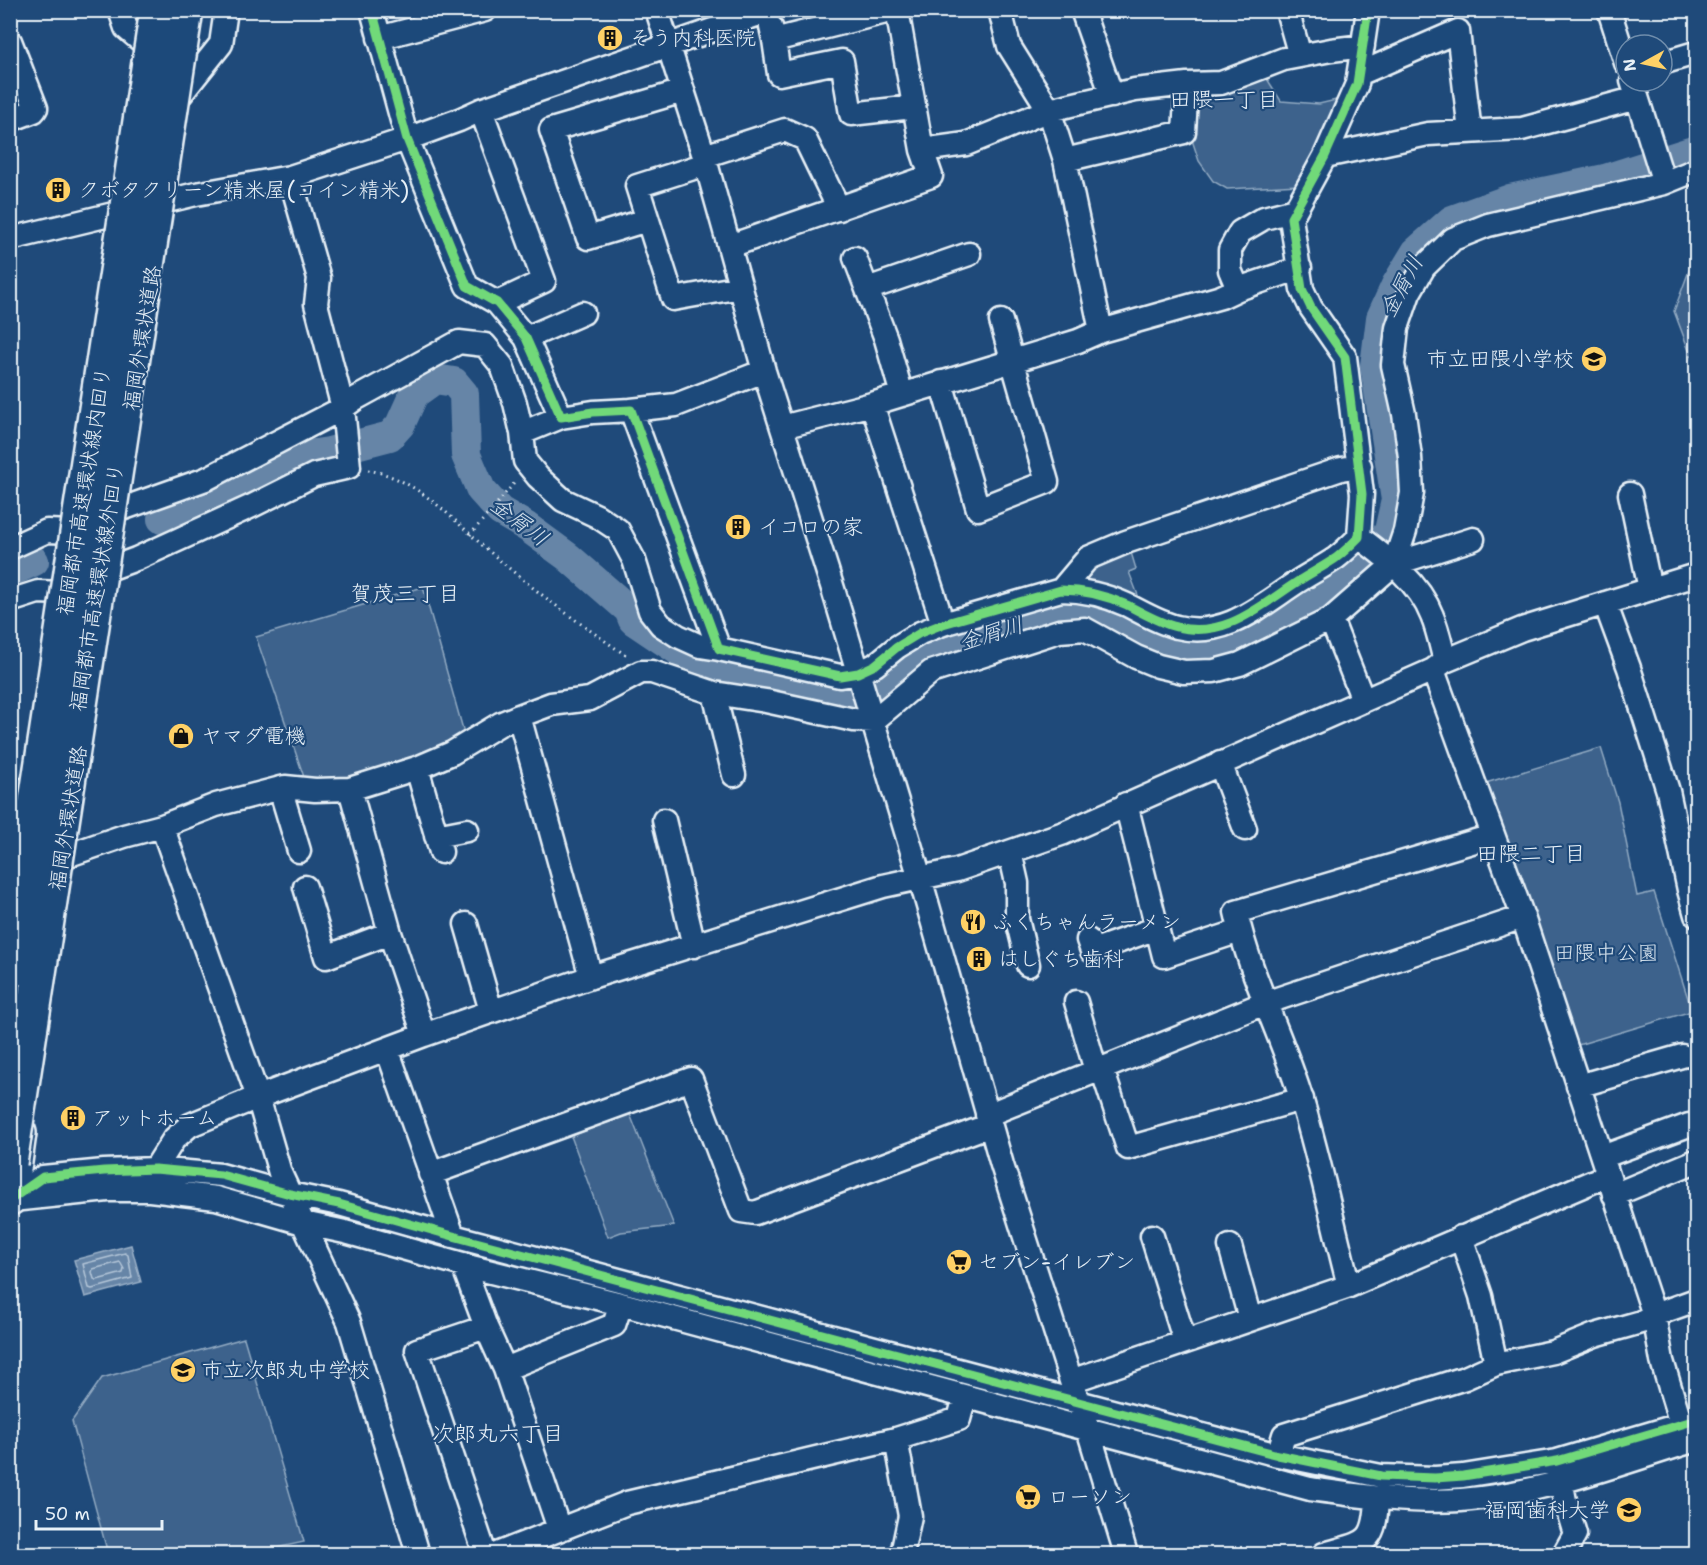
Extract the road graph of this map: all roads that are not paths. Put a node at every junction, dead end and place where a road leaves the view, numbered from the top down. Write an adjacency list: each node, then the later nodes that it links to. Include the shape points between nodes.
1 (120, 10): 22 (street, via 126,28)
2 (137, 10): 88 (highway, bridge, via 114,150)
3 (151, 10): 22 (highway, 福岡外環状道路)
4 (157, 10): 88 (highway, 福岡都市高速環状線内回り, bridge)
5 (188, 10): 34 (highway, 福岡外環状道路); 96 (highway, 福岡都市高速環状線外回り, bridge)
6 (209, 10): 96 (highway, bridge, via 106,614)
7 (226, 10): 34 (street, via 221,44)
8 (372, 10): 19 (street)
9 (485, 10): 19 (street)
10 (657, 10): 23 (street)
11 (896, 10): 20 (street); 35 (street)
12 (1000, 10): 37 (street, via 1009,46)
13 (1082, 10): 33 (street)
14 (1287, 10): 26 (street)
15 (1368, 10): 24 (street)
16 (1609, 10): 18 (street)
17 (768, 11): 20 (street); 23 (street)
18 (1616, 33)
19 (379, 38): 40 (street)
20 (774, 40): 35 (street, via 779,74 842,61 851,114)
21 (10, 41): 38 (street, via 36,108)
22 (146, 45): 51 (highway, 福岡外環状道路)
23 (668, 46): 30 (street); 36 (street)
24 (1363, 46): 26 (street); 28 (street)
25 (1692, 54): 27 (street)
26 (1300, 56): 29 (street, via 1221,83)
27 (1674, 59)
28 (1359, 74): 39 (street, via 1458,31); 42 (street)
29 (1187, 84): 33 (street); 44 (street, via 1184,132)
30 (683, 91): 43 (street); 52 (street, via 551,130 588,238)
31 (1623, 93): 39 (street, via 1522,129)
32 (1635, 93): 47 (street)
33 (1112, 96): 37 (street)
34 (174, 103): 48 (highway, 福岡外環状道路)
35 (913, 107): 41 (street)
36 (480, 110): 40 (street); 61 (street, via 544,281)
37 (1049, 110): 41 (street, via 966,144); 44 (street)
38 (10, 120)
39 (1470, 132): 42 (street, via 1428,134)
40 (407, 139): 46 (street); 61 (street, via 467,286)
41 (922, 150): 49 (street, via 931,176)
42 (1325, 156): 50 (street)
43 (705, 160): 49 (street, via 785,130 805,139); 52 (street, via 637,186); 54 (street)
44 (1065, 160): 64 (street)
45 (1696, 170): 47 (street)
46 (290, 177): 48 (street); 73 (street, via 319,278 316,304)
47 (1663, 180): 83 (street, via 1488,225 1453,238 1424,267 1409,292 1397,328 1392,365 1404,414 1412,493)
48 (162, 203): 51 (street); 78 (highway, 福岡外環状道路)
49 (839, 209): 54 (street)
50 (1295, 210): 57 (street, via 1291,218); 60 (street, via 1264,218 1240,232 1230,250 1230,270)
51 (121, 214): 53 (street); 79 (highway, 福岡外環状道路)
52 (647, 220): 58 (street, via 672,299)
53 (11, 235)
54 (730, 246): 58 (street)
55 (969, 255): 59 (street)
56 (855, 258): 59 (street)
57 (1300, 268): 60 (street); 76 (street, via 1302,289 1311,308 1345,357)
58 (741, 286): 67 (street)
59 (867, 289): 69 (street)
60 (1238, 289): 64 (street)
61 (497, 303): 65 (street)
62 (583, 313): 65 (street)
63 (1001, 321): 66 (street)
64 (1101, 331): 66 (street)
65 (526, 338): 72 (street)
66 (1013, 361): 68 (street); 68 (street, via 1047,482 978,509)
67 (764, 371): 71 (street, via 676,405); 74 (street)
68 (941, 382): 69 (street)
69 (902, 395): 70 (street)
70 (872, 404): 74 (street); 92 (street)
71 (631, 410): 72 (street); 93 (street)
72 (561, 417): 75 (street)
73 (344, 418): 75 (street, via 355,399 459,342 485,345 502,366); 78 (street, via 206,479); 84 (street, via 349,467 314,475)
74 (782, 427): 95 (street)
75 (522, 433): 93 (street, via 529,466 563,500 618,530 634,561 650,611 661,625 700,646)
76 (1360, 466): 80 (street); 87 (street, via 1341,469 1126,542 1088,558)
77 (1630, 494): 86 (street)
78 (116, 511): 84 (highway, 福岡外環状道路)
79 (73, 532): 82 (street, via 47,531); 88 (highway, 福岡外環状道路)
80 (1359, 537): 83 (street); 87 (street, via 1336,558 1260,608 1220,626 1178,628 1099,594)
81 (1473, 539): 83 (street)
82 (10, 548)
83 (1395, 564): 91 (street); 94 (street, via 1432,615)
84 (106, 570): 115 (highway, 福岡外環状道路)
85 (1696, 575): 86 (street)
86 (1650, 589): 90 (street)
87 (1061, 590): 92 (street)
88 (65, 600): 89 (street, via 38,592); 106 (highway, 福岡外環状道路); 130 (highway, 福岡都市高速環状線内回り, bridge)
89 (10, 601)
90 (1605, 603): 94 (street, via 1522,629); 119 (street, via 1668,791)
91 (1331, 619): 98 (street); 100 (street, via 1240,664 1214,671 1184,672 1158,666 1084,629 1059,632 931,672)
92 (942, 624): 95 (street, via 920,633)
93 (718, 649): 95 (street, via 840,675)
94 (1439, 666): 98 (street); 112 (street)
95 (858, 673): 100 (street)
96 (82, 690): 145 (highway, 福岡都市高速環状線外回り, bridge)
97 (714, 693): 99 (street, via 641,672 590,699 551,704); 100 (street); 103 (street)
98 (1363, 700): 101 (street)
99 (519, 716): 102 (street); 131 (street)
100 (873, 721): 117 (street)
101 (1220, 763): 107 (street); 110 (street)
102 (417, 768): 105 (street); 111 (street, via 439,844)
103 (734, 776)
104 (280, 788): 105 (street); 109 (street); 113 (street)
105 (350, 789): 125 (street)
106 (22, 790): 116 (highway, 福岡外環状道路)
107 (1126, 804): 114 (street, via 1064,833); 123 (street)
108 (664, 820): 128 (street)
109 (162, 826): 115 (street); 140 (street)
110 (1245, 829)
111 (466, 830)
112 (1492, 836): 121 (street); 124 (street, via 1236,912)
113 (299, 851)
114 (1010, 852): 117 (street); 129 (street, via 1017,883 1017,919)
115 (63, 857): 150 (highway, 福岡外環状道路)
116 (15, 870): 126 (highway, 福岡外環状道路)
117 (920, 879): 128 (street, via 883,886); 142 (street)
118 (305, 887): 125 (street, via 326,957)
119 (1693, 890): 120 (street)
120 (1696, 915)
121 (1522, 917): 133 (street); 139 (street)
122 (466, 924): 134 (street)
123 (1157, 928): 124 (street, via 1164,956); 127 (street, via 1092,951)
124 (1240, 931): 133 (street)
125 (390, 933): 135 (street)
126 (10, 940)
127 (1088, 940)
128 (694, 946): 131 (street)
129 (1028, 965)
130 (10, 971)
131 (591, 977): 134 (street)
132 (1076, 1002): 138 (street)
133 (1265, 1003): 138 (street); 141 (street)
134 (491, 1011): 135 (street)
135 (424, 1035): 136 (street)
136 (387, 1049): 140 (street); 147 (street)
137 (1682, 1056): 139 (street)
138 (1099, 1070): 141 (street, via 1128,1148); 142 (street)
139 (1578, 1086): 148 (street)
140 (258, 1097): 146 (street, via 190,1125 174,1139); 149 (street)
141 (1302, 1099): 157 (street)
142 (989, 1120): 147 (street, via 755,1213 741,1211 691,1079); 166 (street)
143 (1689, 1125): 148 (street)
144 (1696, 1161): 148 (street)
145 (10, 1163)
146 (154, 1169): 149 (street, via 221,1175); 150 (street, via 44,1178)
147 (430, 1174): 152 (street)
148 (1608, 1176): 154 (street); 160 (street)
149 (290, 1194): 151 (street); 152 (street)
150 (10, 1199): 151 (street, via 150,1190 216,1198)
151 (303, 1223): 156 (street); 175 (street, via 349,1322)
152 (453, 1236): 166 (street)
153 (1152, 1236): 163 (street)
154 (1461, 1237): 157 (street); 164 (street, via 1481,1296)
155 (1230, 1246): 161 (street)
156 (463, 1265): 159 (street); 162 (street)
157 (1349, 1286): 161 (street)
158 (1696, 1300): 160 (street)
159 (621, 1304): 165 (street, via 614,1325); 167 (street)
160 (1654, 1315): 164 (street, via 1553,1352); 169 (street, via 1662,1361)
161 (1250, 1320): 163 (street)
162 (486, 1327): 165 (street); 176 (street, via 417,1350)
163 (1185, 1342): 166 (street)
164 (1496, 1364): 171 (street, via 1465,1378 1284,1435)
165 (505, 1369): 174 (street)
166 (1075, 1391): 168 (street); 171 (street)
167 (965, 1397): 168 (street); 170 (street, via 959,1419)
168 (1088, 1428): 173 (street, via 1310,1489); 179 (street)
169 (1691, 1428): 172 (street)
170 (896, 1439): 174 (street, via 627,1503); 178 (street, via 910,1516)
171 (1278, 1455): 172 (street, via 1381,1476 1435,1478)
172 (1560, 1471): 173 (street, via 1533,1489 1463,1500); 181 (street, via 1575,1534)
173 (1377, 1499): 180 (street, via 1373,1532 1366,1540)
174 (559, 1529): 177 (street)
175 (418, 1554)
176 (485, 1554)
177 (497, 1554)
178 (903, 1554)
179 (1126, 1554)
180 (1324, 1554)
181 (1564, 1554)

